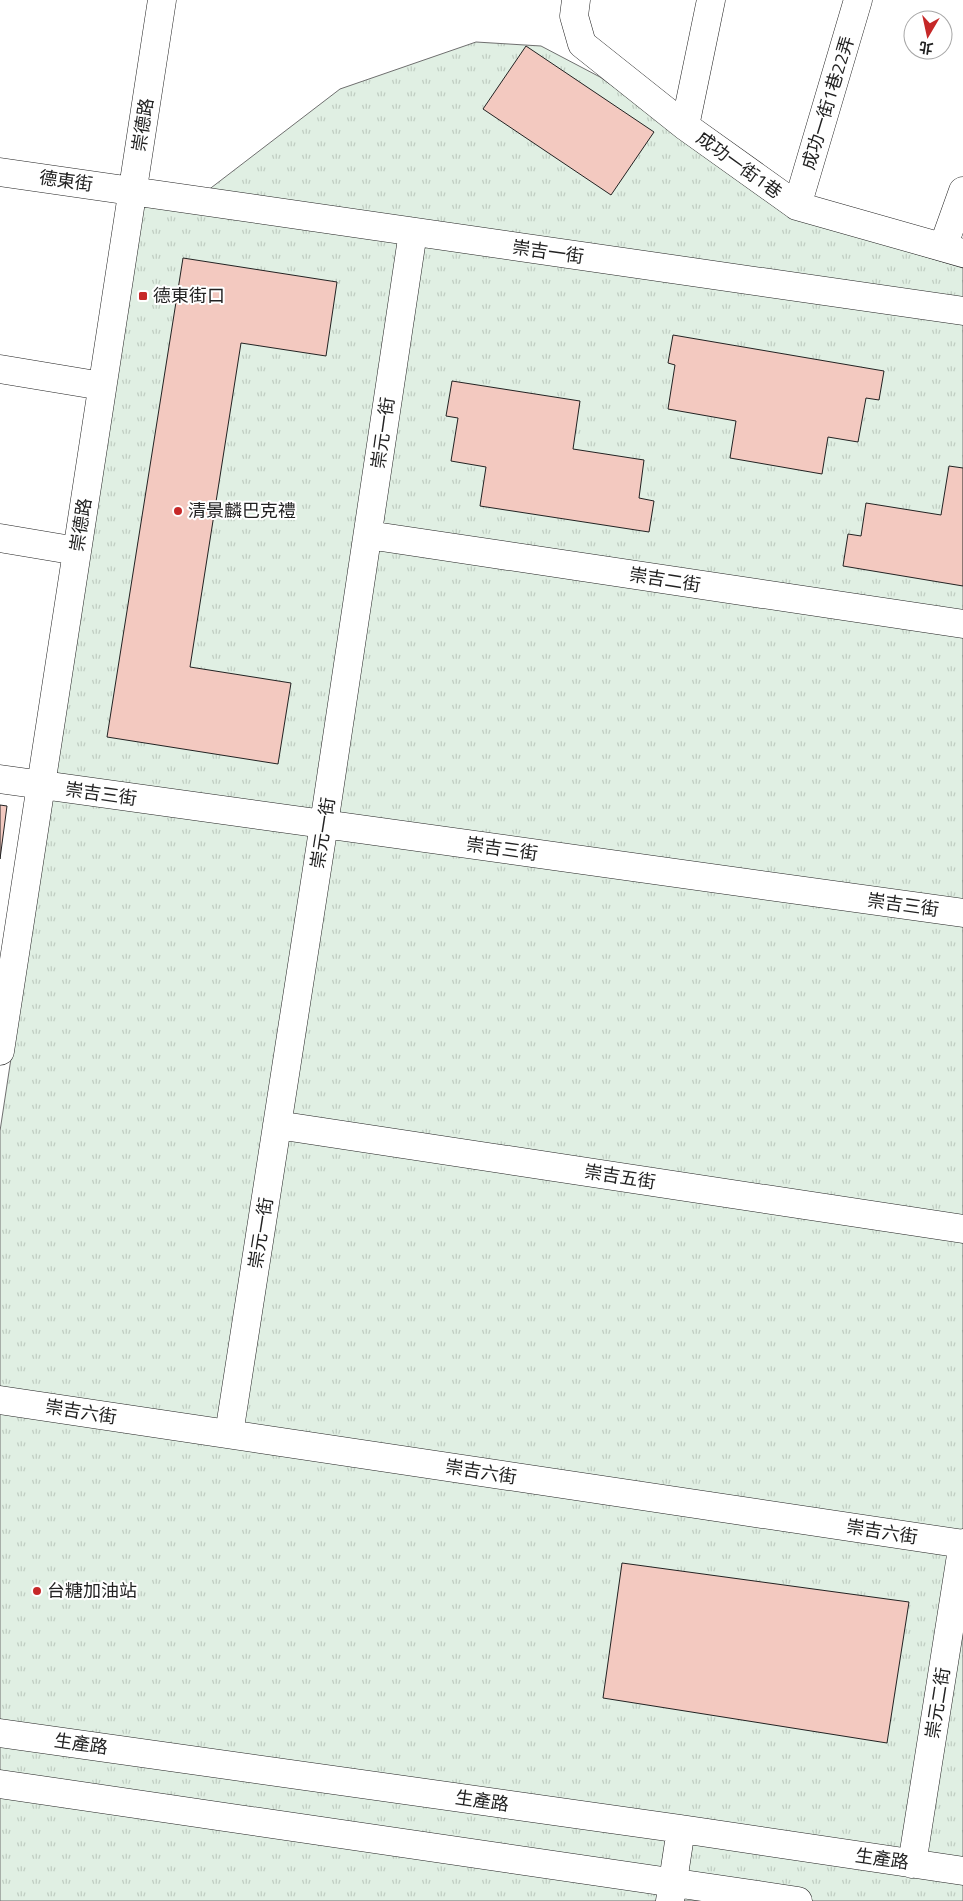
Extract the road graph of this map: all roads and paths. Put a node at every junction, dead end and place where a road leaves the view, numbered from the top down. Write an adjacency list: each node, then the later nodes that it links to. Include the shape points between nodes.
1 (162, 0): 7 (street, 崇德路)
2 (576, 0): 5 (street, 成功一街1巷, via 574,16 582,44)
3 (711, 0): 5 (street)
4 (858, 0): 9 (street, 成功一街1巷22弄)
5 (685, 126): 9 (street, 成功一街1巷)
6 (0, 172): 7 (street, 德東街)
7 (132, 190): 10 (street, 崇吉一街); 14 (street, 崇德路)
8 (963, 191): 11 (street)
9 (797, 206): 11 (street, 成功一街1巷)
10 (413, 232): 12 (street, 崇吉一街); 15 (street, 崇元一街)
11 (953, 250)
12 (963, 311)
13 (0, 369): 14 (street)
14 (102, 386): 17 (street, 崇德路)
15 (368, 535): 18 (street, 崇吉二街); 21 (street, 崇元一街)
16 (0, 538): 17 (street)
17 (77, 551): 20 (street, 崇德路)
18 (963, 624)
19 (0, 779): 20 (street, 崇吉三街)
20 (41, 785): 21 (street, 崇吉三街); 23 (street, 崇德路)
21 (324, 824): 22 (street, 崇吉三街); 24 (street, 崇元一街)
22 (963, 913)
23 (0, 1051)
24 (277, 1125): 25 (street, 崇吉五街); 27 (street, 崇元一街)
25 (963, 1229)
26 (0, 1400): 27 (street, 崇吉六街)
27 (229, 1434): 28 (street, 崇吉六街)
28 (963, 1544): 32 (street, 崇元二街)
29 (0, 1733): 31 (street, 生產路)
30 (0, 1784): 34 (street)
31 (681, 1829): 32 (street, 生產路); 34 (street)
32 (912, 1864): 33 (street, 生產路)
33 (963, 1871)
34 (671, 1892): 35 (street)
35 (798, 1901)

